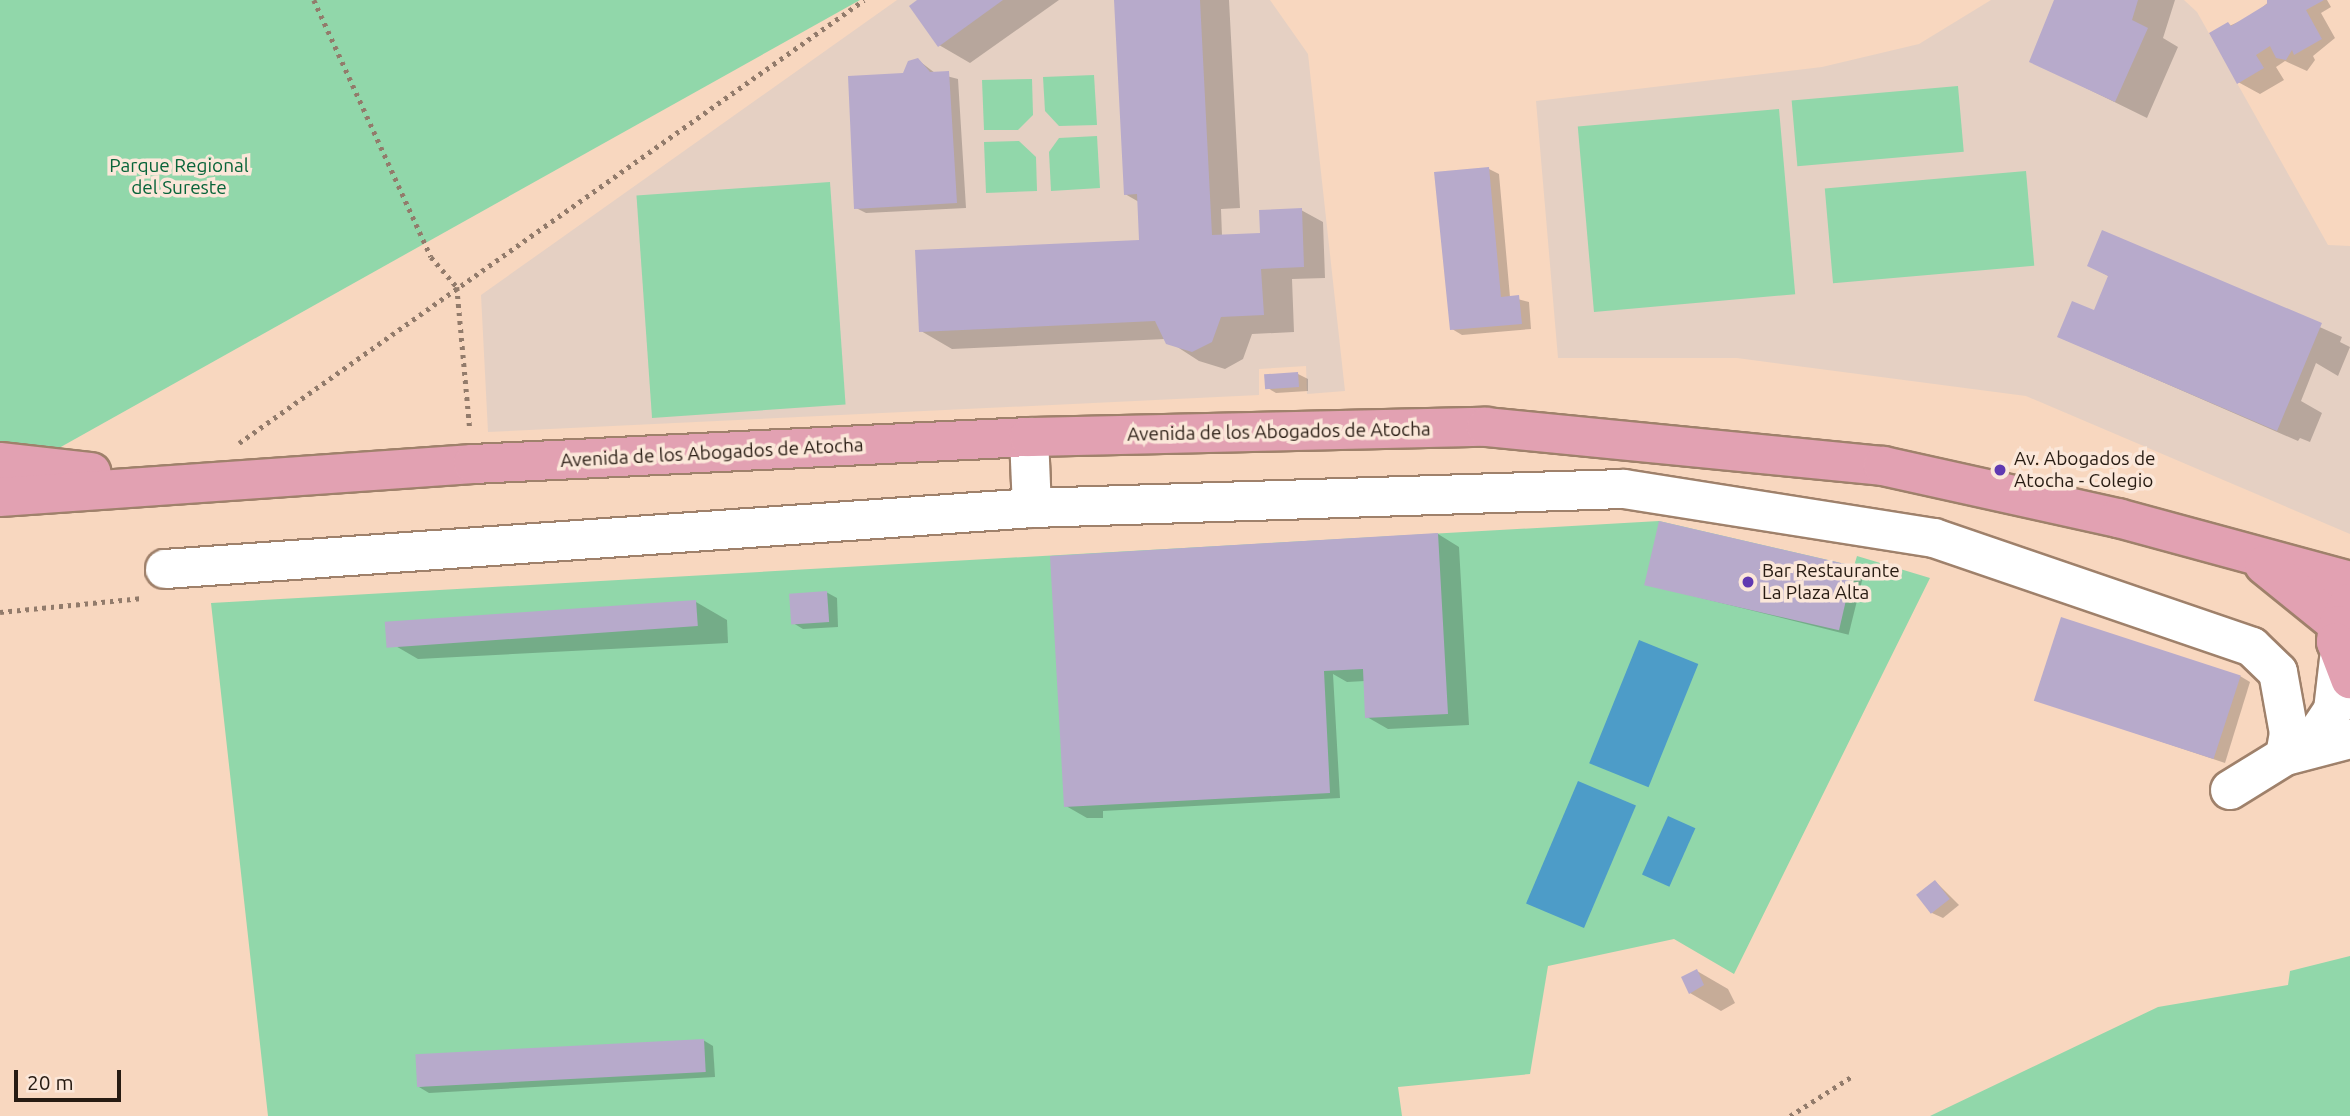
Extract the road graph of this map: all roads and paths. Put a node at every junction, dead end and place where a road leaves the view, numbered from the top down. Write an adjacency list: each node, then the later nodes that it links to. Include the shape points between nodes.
1 (314, 0): 3 (path, via 431,257)
2 (864, 0): 3 (path)
3 (457, 287): 6 (path); 7 (path)
4 (1029, 437): 6 (main road, Avenida de los Abogados de Atocha); 9 (lane); 10 (main road, Avenida de los Abogados de Atocha, via 1504,428 1883,466 2118,518)
5 (0, 463): 7 (main road)
6 (473, 464): 7 (main road, Avenida de los Abogados de Atocha)
7 (183, 483): 8 (main road)
8 (0, 497)
9 (1032, 508): 11 (lane); 14 (lane, via 1624,489 1934,538 2252,647)
10 (2254, 557): 12 (main road); 13 (main road, Avenida de los Abogados de Atocha)
11 (165, 569)
12 (2350, 581)
13 (2344, 659): 14 (lane, via 2318,690); 16 (lane, via 2330,719)
14 (2278, 672): 16 (lane)
15 (2350, 739): 16 (lane)
16 (2297, 752): 17 (lane)
17 (2230, 790)
18 (1854, 1075): 19 (path)
19 (1790, 1116)

